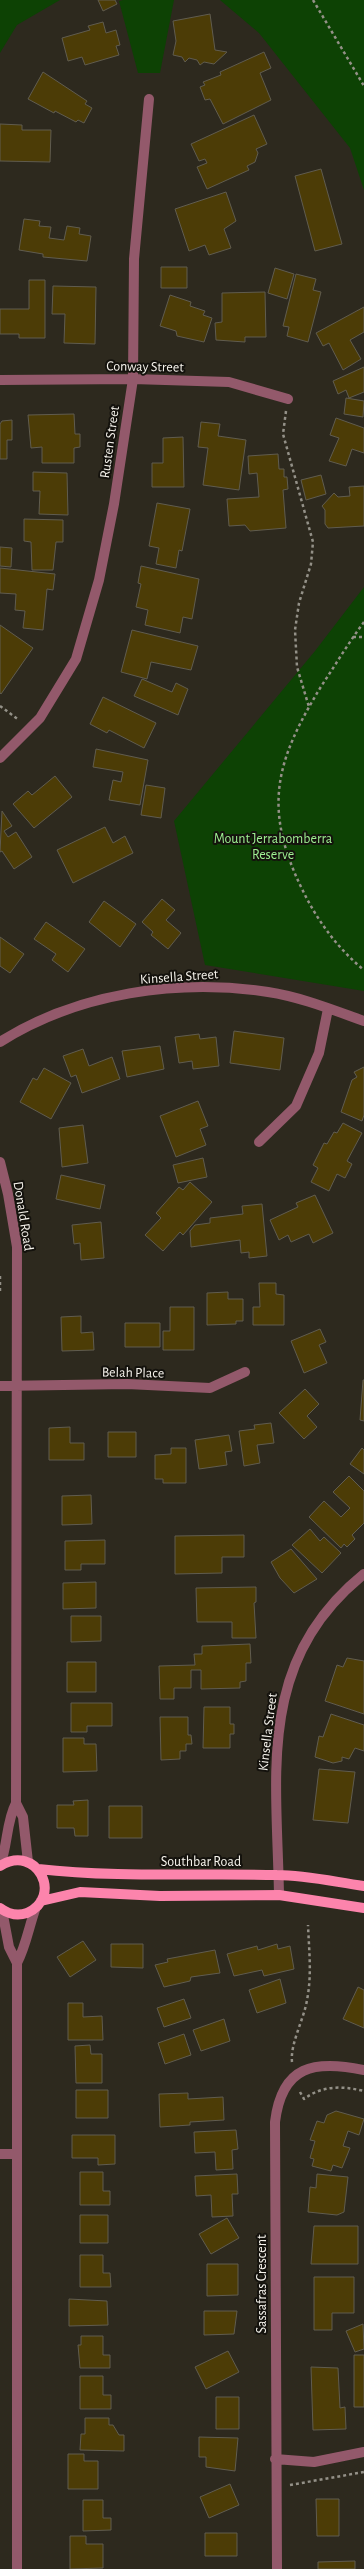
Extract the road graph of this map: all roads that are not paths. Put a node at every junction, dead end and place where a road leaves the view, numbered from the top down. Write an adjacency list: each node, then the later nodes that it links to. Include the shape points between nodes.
1 (149, 99): 2 (street, Rusten Street, via 134,259)
2 (132, 378): 3 (street, Conway Street); 4 (street, Conway Street, via 229,382); 5 (street, Rusten Street, via 114,504 93,602 76,659 40,718)
3 (0, 380)
4 (288, 399)
5 (0, 758)
6 (328, 1008): 7 (street, Kinsella Street); 8 (street, Kinsella Street, via 270,992 218,986 155,990 82,1005 18,1031); 9 (street, via 319,1053 296,1106)
7 (364, 1021)
8 (0, 1042)
9 (259, 1142)
10 (0, 1162): 13 (street, Donald Road, via 17,1247)
11 (245, 1372): 13 (street, Belah Place, via 210,1388 127,1384)
12 (0, 1386): 13 (street, Belah Place)
13 (16, 1386): 15 (street, Donald Road)
14 (364, 1574): 19 (street, Kinsella Street, via 341,1592 309,1634 285,1693 275,1765)
15 (16, 1803): 16 (street, Donald Road, via 23,1817); 17 (street, Donald Road, via 9,1816 6,1848)
16 (28, 1862): 17 (main road, via 11,1860); 18 (main road)
17 (0, 1866)
18 (38, 1869): 19 (main road, Southbar Road, via 79,1874 134,1876); 22 (main road, via 44,1885)
19 (279, 1875): 20 (main road, Southbar Road); 21 (street, Kinsella Street)
20 (364, 1886)
21 (279, 1895): 22 (main road, via 160,1896 80,1892); 23 (main road)
22 (38, 1904): 24 (main road, via 19,1914); 25 (street, via 26,1935 25,1948)
23 (364, 1908)
24 (1, 1909): 25 (street, via 9,1947)
25 (16, 1963): 28 (street)
26 (364, 2070): 30 (street, Sassafras Crescent, via 346,2066 307,2069 295,2076 281,2093 275,2122)
27 (0, 2154): 28 (street)
28 (16, 2154): 31 (street)
29 (364, 2452): 30 (street, via 314,2462)
30 (275, 2459): 32 (street, Sassafras Crescent)
31 (17, 2569)
32 (277, 2569)

